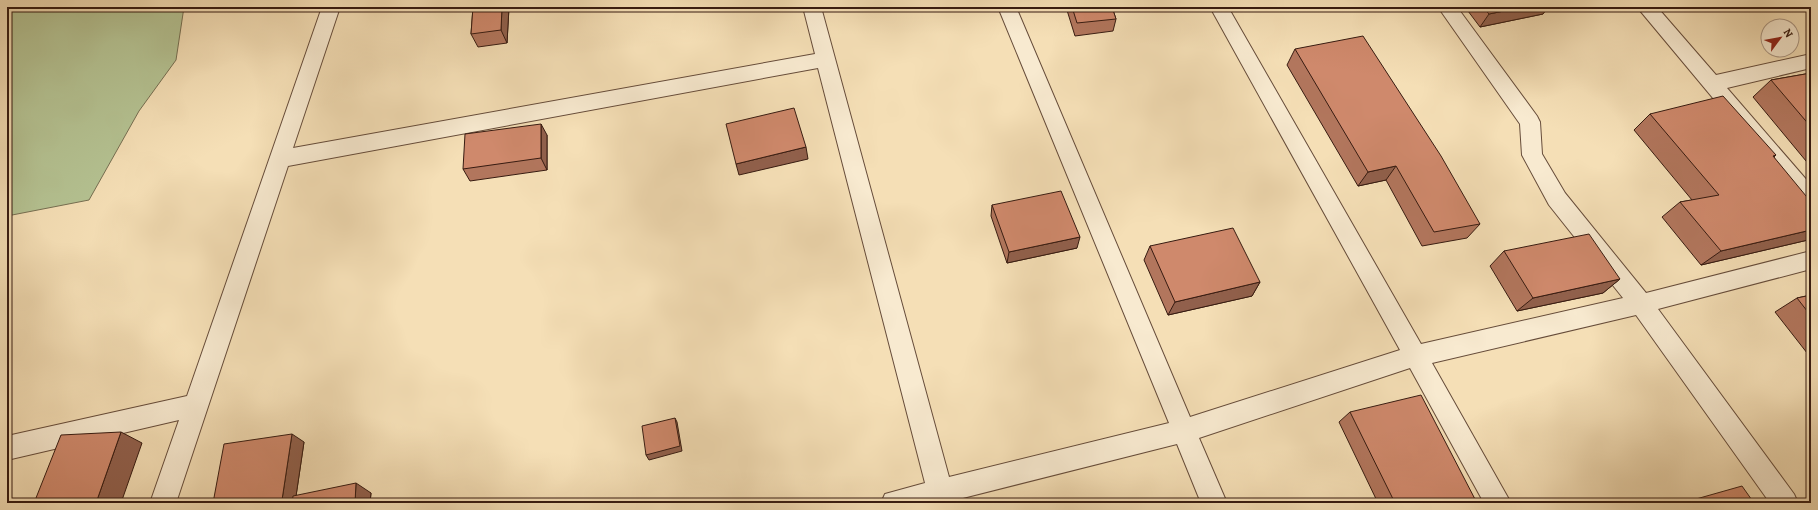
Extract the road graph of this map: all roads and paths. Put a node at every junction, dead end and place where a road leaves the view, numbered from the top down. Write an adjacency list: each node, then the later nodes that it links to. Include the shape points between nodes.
1 (331, 7): 10 (street)
2 (812, 7): 7 (street)
3 (1007, 7): 16 (street)
4 (1219, 7): 14 (street)
5 (1448, 7): 13 (street, via 1530,122 1532,155 1557,200)
6 (1646, 7): 9 (street)
7 (826, 59): 10 (street); 18 (street)
8 (1811, 61): 9 (street)
9 (1712, 84): 11 (street)
10 (280, 158): 15 (street)
11 (1811, 200)
12 (1811, 260): 13 (street)
13 (1641, 304): 14 (street); 23 (street)
14 (1415, 356): 16 (street); 22 (street)
15 (196, 405): 17 (street); 19 (street)
16 (1184, 431): 18 (street); 21 (street)
17 (7, 448)
18 (942, 497): 20 (street)
19 (163, 503)
20 (894, 503)
21 (1214, 503)
22 (1498, 503)
23 (1785, 503)

